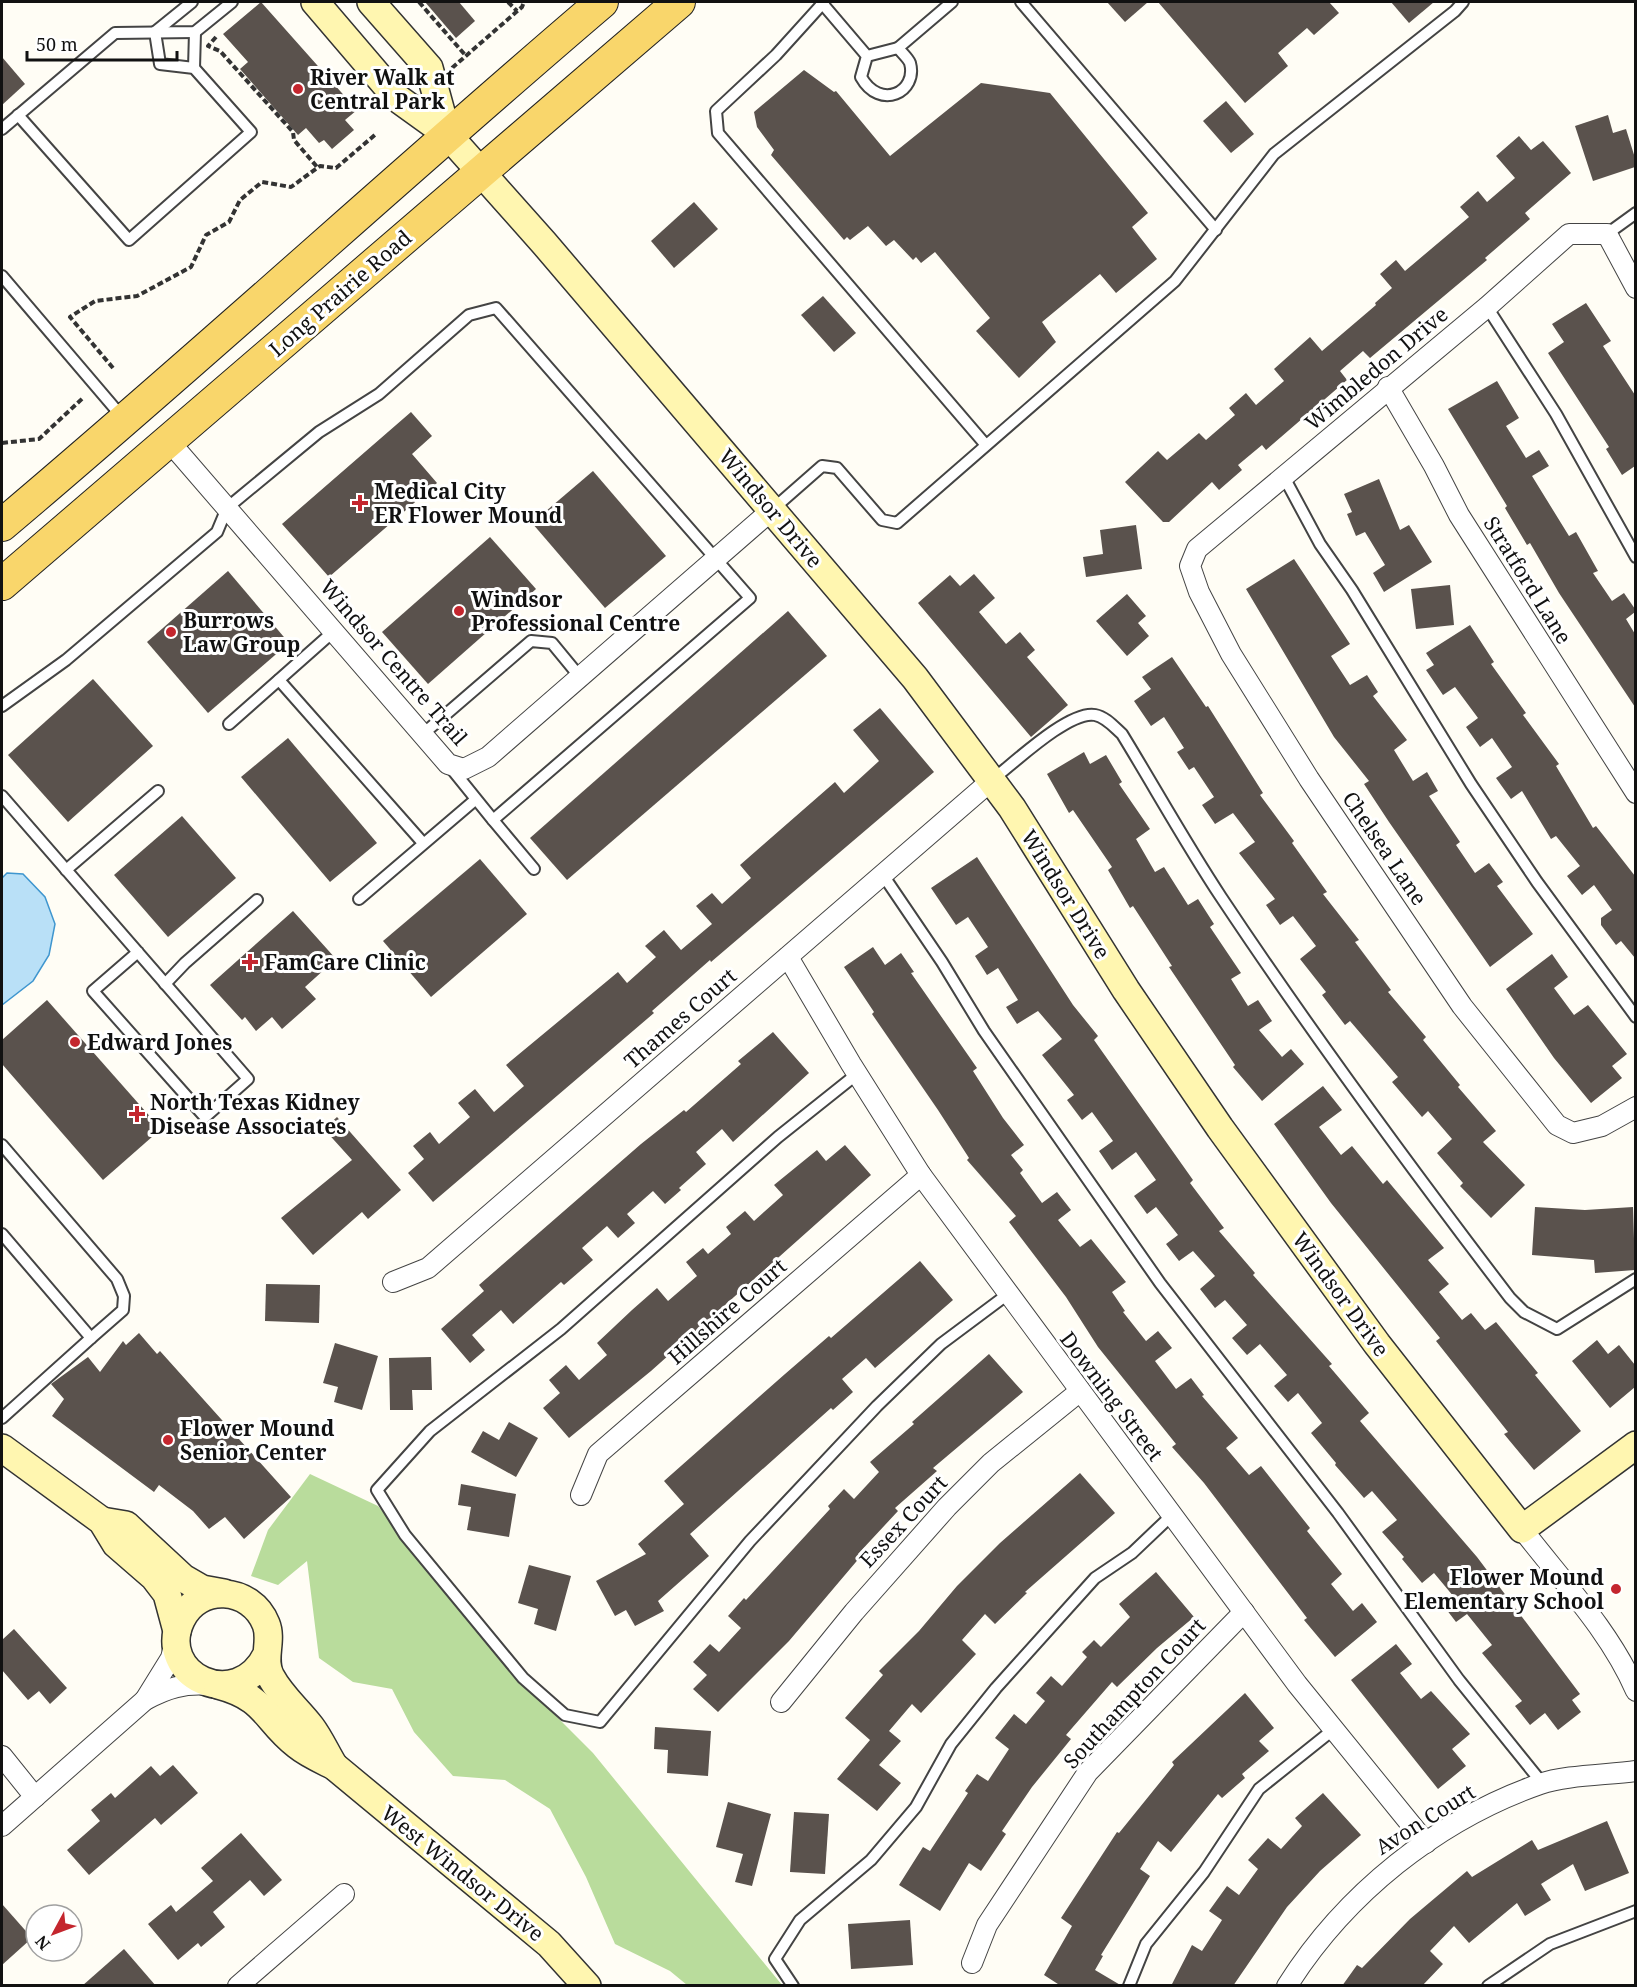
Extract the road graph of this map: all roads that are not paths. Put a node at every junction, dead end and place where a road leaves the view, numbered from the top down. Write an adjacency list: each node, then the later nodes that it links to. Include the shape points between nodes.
1 (192, 2): 11 (lane)
2 (232, 2): 12 (lane)
3 (315, 2): 18 (street, via 397,98)
4 (371, 2): 18 (street, via 429,68)
5 (602, 2): 18 (main road)
6 (679, 2): 19 (main road, Long Prairie Road)
7 (822, 2): 14 (lane); 29 (lane, via 776,56 716,111 718,132)
8 (952, 2): 13 (lane)
9 (1021, 2): 21 (lane)
10 (1463, 2): 21 (lane, via 1274,154)
11 (155, 32): 12 (lane); 15 (lane, via 160,64); 16 (lane, via 115,33)
12 (195, 32): 15 (lane)
13 (898, 48): 14 (lane); 14 (lane, via 909,61 911,76 903,89 892,96 880,96 868,89 861,77)
14 (867, 56)
15 (194, 68): 16 (lane, via 251,132 129,240)
16 (18, 115): 17 (lane)
17 (2, 129)
18 (447, 134): 19 (street, Windsor Drive); 27 (main road)
19 (480, 172): 28 (main road, Long Prairie Road); 32 (street, Windsor Drive)
20 (1635, 213): 22 (lane)
21 (1216, 230): 29 (lane, via 1175,281)
22 (1607, 234): 24 (street); 25 (street, Wimbledon Drive, via 1569,234)
23 (2, 276): 27 (lane)
24 (1635, 288)
25 (1487, 307): 26 (street, Wimbledon Drive); 34 (lane, via 1556,414)
26 (1388, 387): 30 (street, Wimbledon Drive); 47 (street, Stratford Lane, via 1459,515)
27 (125, 420): 33 (main road)
28 (168, 440): 31 (street, Windsor Centre Trail); 37 (main road, Long Prairie Road)
29 (985, 444): 32 (lane, via 897,522 882,520 837,468 822,466)
30 (1284, 477): 36 (street, Wimbledon Drive, via 1197,549); 60 (lane, via 1320,544 1465,775)
31 (227, 508): 35 (lane, via 319,432 379,394 469,315 496,308); 38 (street, Windsor Centre Trail); 41 (lane, via 217,532 66,660)
32 (773, 509): 35 (street, Windsor Centre Trail); 45 (street, Windsor Drive, via 915,678)
33 (2, 525)
34 (1635, 557)
35 (716, 559): 39 (street, Windsor Centre Trail); 50 (lane, via 750,598)
36 (1190, 566): 62 (street, Chelsea Lane, via 1231,654 1309,779 1462,1006 1557,1125 1573,1133 1602,1126)
37 (2, 584)
38 (334, 632): 40 (lane); 43 (street, Windsor Centre Trail)
39 (580, 677): 43 (lane, via 552,643 531,641); 44 (street, Windsor Centre Trail, via 488,757 464,769)
40 (279, 680): 42 (lane); 51 (lane)
41 (2, 706)
42 (229, 724)
43 (423, 734): 44 (street, Windsor Centre Trail)
44 (448, 764): 49 (lane)
45 (992, 780): 54 (street, Thames Court); 66 (lane, via 1078,717 1094,715 1109,722 1122,734 1220,895 1287,993 1419,1180 1510,1298 1524,1312 1557,1329); 77 (street, Windsor Drive, via 1220,1128 1377,1344)
46 (159, 791): 53 (lane)
47 (1635, 793)
48 (2, 796): 53 (lane)
49 (475, 800): 50 (lane); 51 (lane)
50 (493, 820): 52 (lane)
51 (423, 843): 55 (lane)
52 (534, 869)
53 (66, 870): 57 (lane)
54 (883, 875): 58 (street, Thames Court); 90 (lane, via 984,1031 1160,1283 1338,1513 1459,1680)
55 (359, 899)
56 (257, 900): 59 (lane)
57 (138, 952): 59 (lane); 59 (lane, via 93,991 205,1117 249,1079)
58 (788, 957): 61 (street, Downing Street); 67 (street, Thames Court, via 428,1268)
59 (165, 984)
60 (1635, 1017)
61 (857, 1074): 64 (street, Downing Street); 68 (lane, via 770,1144 561,1329 430,1431 377,1490 405,1535 523,1678 565,1715 600,1722 750,1541 877,1406 941,1344)
62 (1635, 1107)
63 (2, 1145): 69 (lane, via 117,1279 124,1296 123,1310)
64 (921, 1175): 68 (street, Downing Street); 74 (street, Hillshire Court, via 598,1454)
65 (2, 1234): 69 (lane)
66 (1635, 1279)
67 (393, 1282)
68 (1008, 1294): 70 (street, Downing Street)
69 (91, 1338): 71 (lane)
70 (1079, 1392): 75 (street, Downing Street); 85 (street, Essex Court, via 991,1462 854,1612)
71 (2, 1418)
72 (1635, 1445): 77 (street)
73 (2, 1448): 76 (street, West Windsor Drive)
74 (581, 1495)
75 (1172, 1515): 79 (street, Downing Street); 99 (lane, via 1132,1553 1095,1578 951,1743 916,1807 871,1860 800,1920 775,1959)
76 (102, 1521): 78 (street, West Windsor Drive, via 126,1524 183,1578); 80 (street, West Windsor Drive, via 116,1544 154,1577 166,1594)
77 (1522, 1529): 83 (street, Windsor Drive, via 1610,1643)
78 (224, 1593): 80 (street, via 210,1595 186,1610); 81 (street, West Windsor Drive, via 251,1602 260,1612 267,1625)
79 (1244, 1612): 86 (street, Downing Street); 96 (street, Southampton Court, via 1088,1772 987,1925)
80 (177, 1633): 82 (street, West Windsor Drive, via 182,1661 201,1680); 84 (street, via 171,1658)
81 (267, 1654): 82 (street, via 261,1666 240,1683); 88 (street, West Windsor Drive, via 270,1676 312,1728)
82 (216, 1685): 84 (street, via 190,1683 166,1689); 88 (street, West Windsor Drive, via 254,1699 297,1745)
83 (1635, 1691)
84 (146, 1700): 91 (street)
85 (781, 1702)
86 (1334, 1729): 93 (street, Downing Street); 100 (lane, via 1259,1789 1204,1872 1146,1944)
87 (2, 1756): 91 (street)
88 (334, 1766): 98 (street, West Windsor Drive, via 549,1944)
89 (1635, 1771): 90 (street, Avon Court)
90 (1542, 1783): 93 (street, Avon Court, via 1482,1810)
91 (34, 1797): 92 (street)
92 (2, 1826)
93 (1426, 1843): 101 (street, Avon Court, via 1383,1873 1359,1896 1307,1953)
94 (344, 1894): 97 (street)
95 (1635, 1911): 102 (lane, via 1550,1944)
96 (972, 1963)
97 (238, 1986)
98 (587, 1986)
99 (793, 1986)
100 (1129, 1986)
101 (1287, 1986)
102 (1488, 1986)

